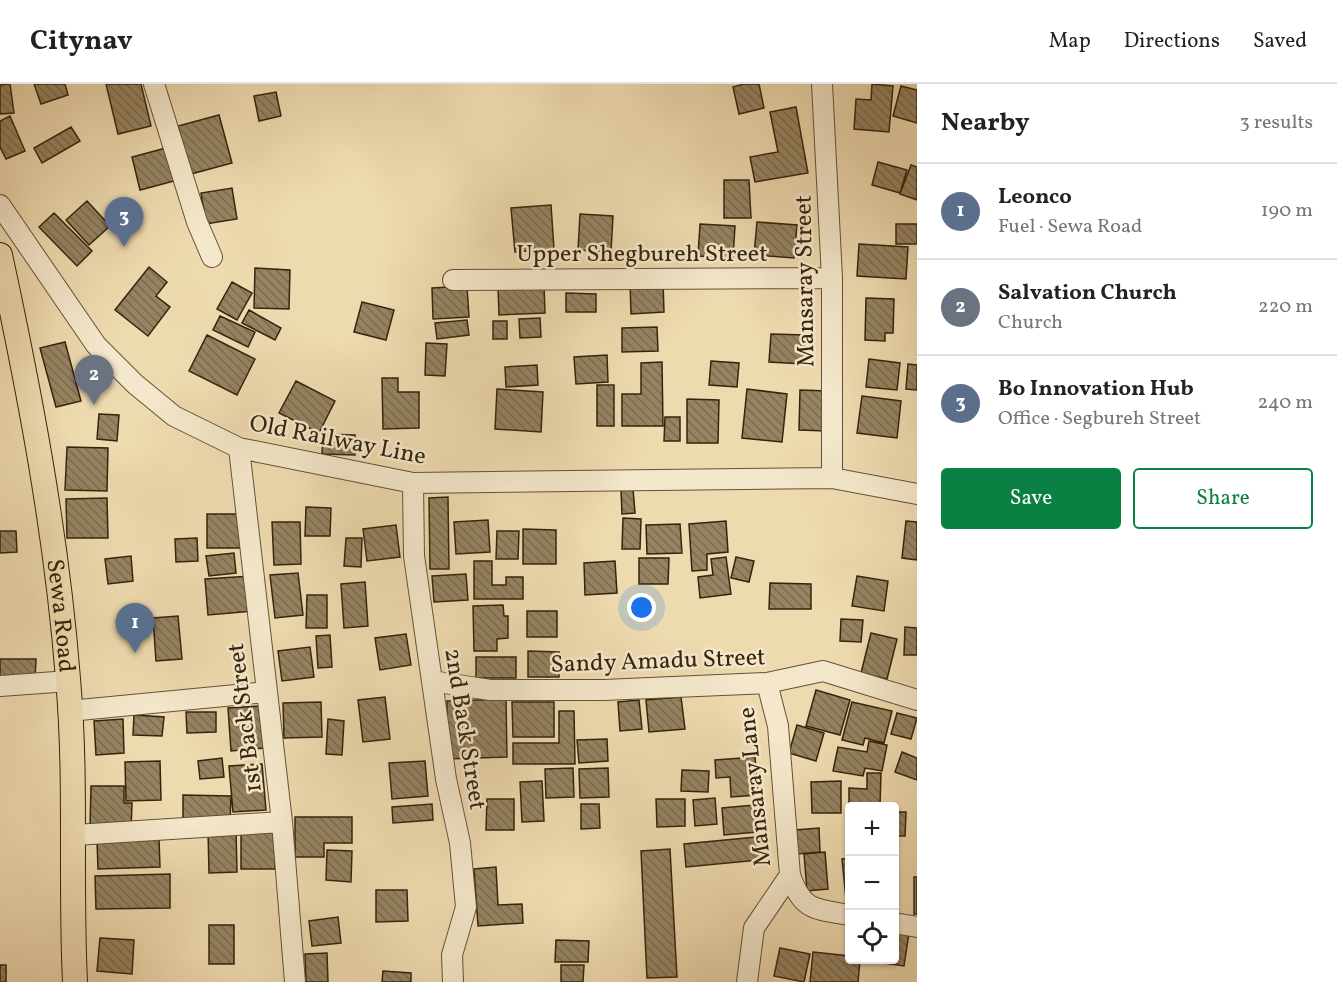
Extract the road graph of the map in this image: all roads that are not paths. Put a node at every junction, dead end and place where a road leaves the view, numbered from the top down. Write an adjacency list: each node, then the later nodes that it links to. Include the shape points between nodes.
1 (154, 84): 5 (street, via 197,222)
2 (822, 84): 6 (street, Mansaray Street)
3 (0, 206): 8 (street, Old Railway Line, via 96,345 174,416)
4 (0, 255): 12 (main road, Sewa Road, via 48,505)
5 (212, 257)
6 (832, 278): 7 (street, Upper Shegbureh Street); 9 (street, Mansaray Street)
7 (453, 280)
8 (239, 448): 10 (street, Old Railway Line); 16 (street, 1st Back Street)
9 (832, 478): 10 (street, Old Railway Line); 11 (street, Old Railway Line)
10 (412, 483): 13 (street, 2nd Back Street, via 414,555)
11 (917, 494)
12 (69, 681): 15 (street); 18 (main road, Sewa Road)
13 (432, 681): 14 (street, Sandy Amadu Street, via 502,690); 27 (street, 2nd Back Street, via 460,843 466,908 452,955)
14 (768, 683): 17 (street, Sandy Amadu Street, via 823,671); 21 (street, Mansaray Lane, via 778,726)
15 (0, 686)
16 (266, 692): 18 (street); 19 (street, 1st Back Street)
17 (917, 700)
18 (69, 711): 20 (main road, Sewa Road)
19 (282, 822): 20 (street); 26 (street, 1st Back Street)
20 (75, 835): 25 (main road, Sewa Road)
21 (790, 875): 22 (street, via 797,896 812,908); 28 (street, Mansaray Lane, via 754,928)
22 (845, 914)
23 (899, 924): 24 (street)
24 (917, 927)
25 (75, 982)
26 (295, 982)
27 (453, 982)
28 (747, 982)

